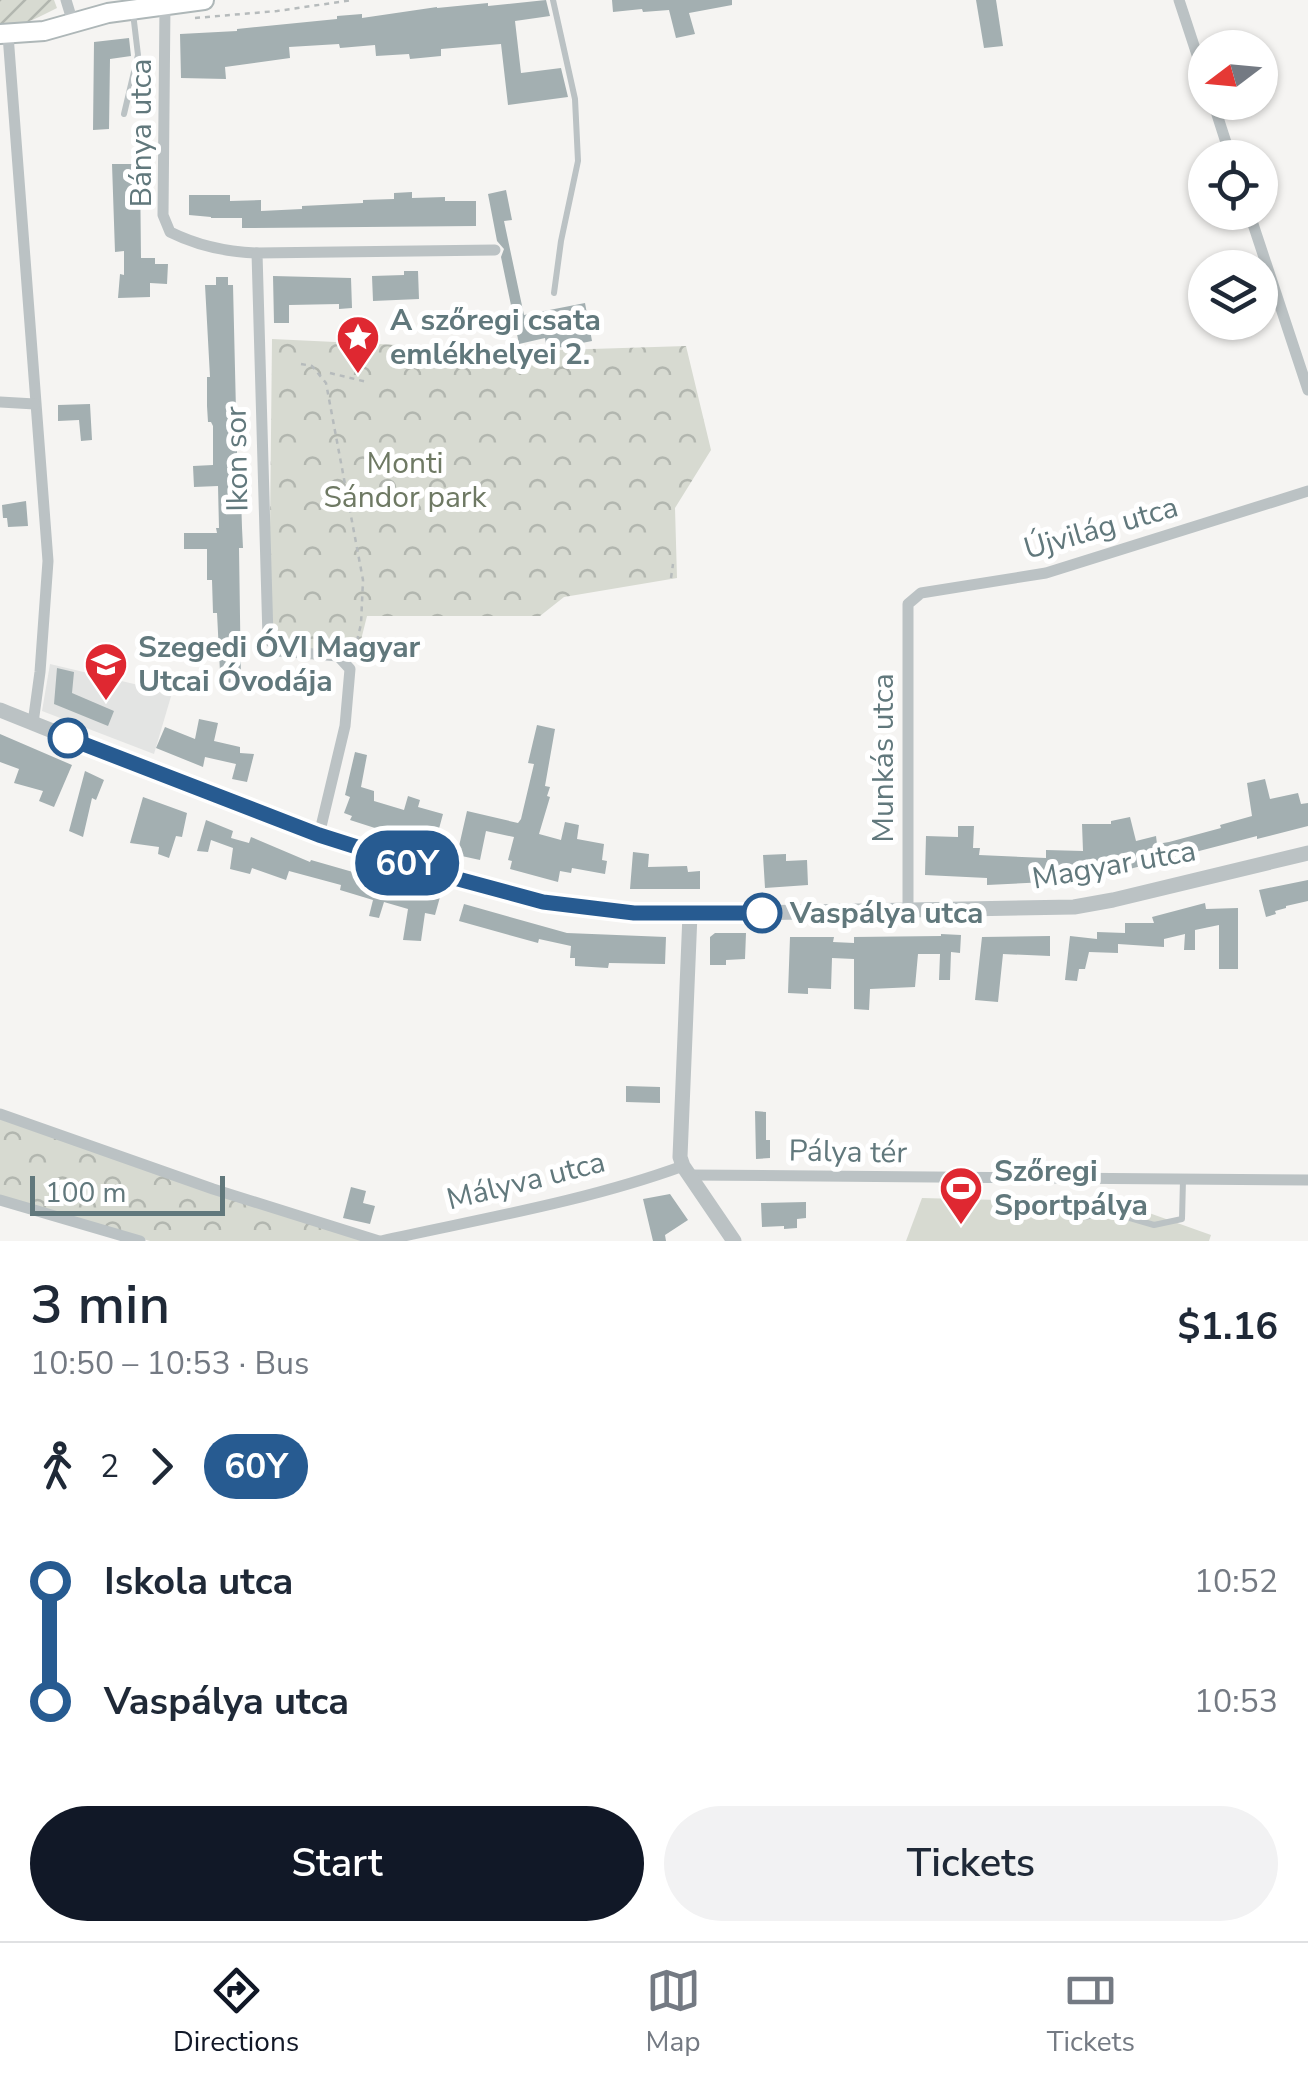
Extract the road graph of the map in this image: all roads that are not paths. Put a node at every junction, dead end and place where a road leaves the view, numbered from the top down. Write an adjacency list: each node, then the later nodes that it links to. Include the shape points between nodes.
1 (66, 0): 7 (street)
2 (204, 0): 6 (main road)
3 (553, 0): 14 (lane, via 575,99 578,161)
4 (1179, 0): 8 (street)
5 (132, 10): 6 (main road); 7 (main road); 10 (lane, via 138,55)
6 (166, 13): 13 (street, Bánya utca, via 164,216 170,232)
7 (73, 23): 9 (main road)
8 (1189, 30)
9 (4, 35): 17 (street)
10 (124, 114)
11 (1255, 230): 15 (street)
12 (496, 250): 13 (street)
13 (257, 253): 22 (street, Ikon sor, via 268,638 278,650 338,656 350,669 345,726)
14 (554, 294)
15 (1308, 390)
16 (0, 402): 17 (street)
17 (35, 404): 21 (street, via 48,560)
18 (1308, 492): 19 (street, Újvilág utca, via 1046,573 921,592)
19 (908, 604): 24 (street, Munkás utca)
20 (0, 710): 21 (street, Magyar utca)
21 (33, 724): 22 (street, Magyar utca)
22 (319, 835): 25 (street, Magyar utca, via 543,902)
23 (1308, 853): 24 (street, Magyar utca, via 1074,907)
24 (908, 911): 25 (street, Magyar utca)
25 (690, 914): 27 (street, via 680,1156)
26 (0, 1114): 33 (street, Mályva utca)
27 (685, 1170): 28 (street, Pálya tér); 33 (street, Mályva utca); 34 (street)
28 (1184, 1180): 29 (street, Pálya tér); 31 (lane, via 1182,1219 1154,1225 1106,1211)
29 (1308, 1180)
30 (0, 1200): 32 (street)
31 (1086, 1217)
32 (140, 1241)
33 (380, 1241)
34 (734, 1241)

